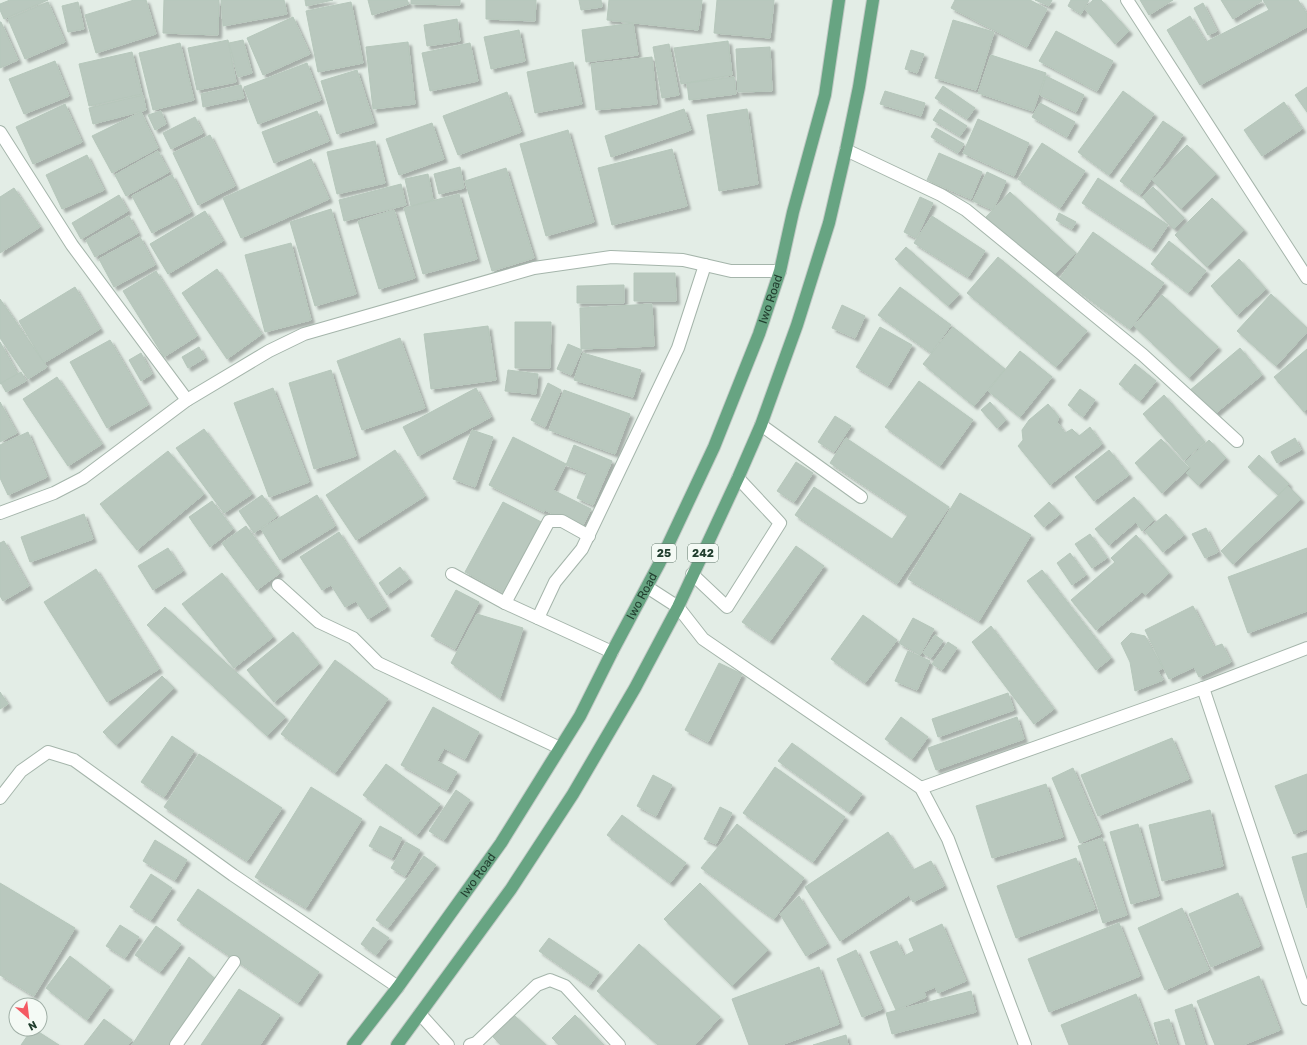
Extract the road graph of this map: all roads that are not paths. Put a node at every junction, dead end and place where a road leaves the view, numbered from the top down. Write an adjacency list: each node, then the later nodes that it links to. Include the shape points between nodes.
1 (839, 0): 7 (main road, Iwo Road / 25, via 825,95 793,212)
2 (873, 0): 5 (main road, 242)
3 (1127, 0): 8 (street)
4 (0, 132): 9 (street, via 72,245)
5 (846, 150): 10 (main road, 242, via 802,311); 11 (street, via 941,195 966,210 1143,355)
6 (704, 265): 7 (street, via 731,271); 9 (street, via 683,260 611,257 534,268 304,334); 15 (street, via 678,348)
7 (780, 271): 19 (main road, Iwo Road / 25, via 759,334 714,447)
8 (1307, 278)
9 (187, 400): 14 (street, via 83,478 54,493)
10 (761, 425): 12 (main road, 242); 13 (street)
11 (1237, 441)
12 (738, 478): 17 (main road, 242); 17 (street, via 780,523 727,607)
13 (861, 497)
14 (0, 513)
15 (589, 536): 20 (street, via 562,520 549,521); 22 (street, via 582,549 555,582)
16 (452, 574): 20 (street)
17 (692, 574): 21 (main road, 242)
18 (278, 585): 26 (street, via 319,622 353,638 378,663)
19 (647, 587): 21 (street); 24 (main road, Iwo Road / 25)
20 (505, 603): 22 (street)
21 (678, 606): 27 (street, via 703,639); 32 (main road, 242, via 635,688 573,794 511,890)
22 (538, 618): 24 (street)
23 (1307, 648): 25 (street)
24 (612, 652): 26 (main road, Iwo Road / 25, via 580,716)
25 (1203, 688): 27 (street); 31 (street)
26 (560, 748): 30 (main road, Iwo Road / 25, via 501,843)
27 (921, 788): 39 (street, via 948,839)
28 (0, 798): 30 (street, via 21,771 48,752 74,760 233,875)
29 (234, 962): 33 (street)
30 (398, 987): 34 (main road, Iwo Road / 25)
31 (1307, 999)
32 (420, 1014): 35 (main road, 242); 36 (street)
33 (176, 1045)
34 (353, 1045)
35 (397, 1045)
36 (448, 1045)
37 (470, 1045): 38 (street, via 476,1043 537,985 550,980 565,986)
38 (619, 1045)
39 (1025, 1045)

